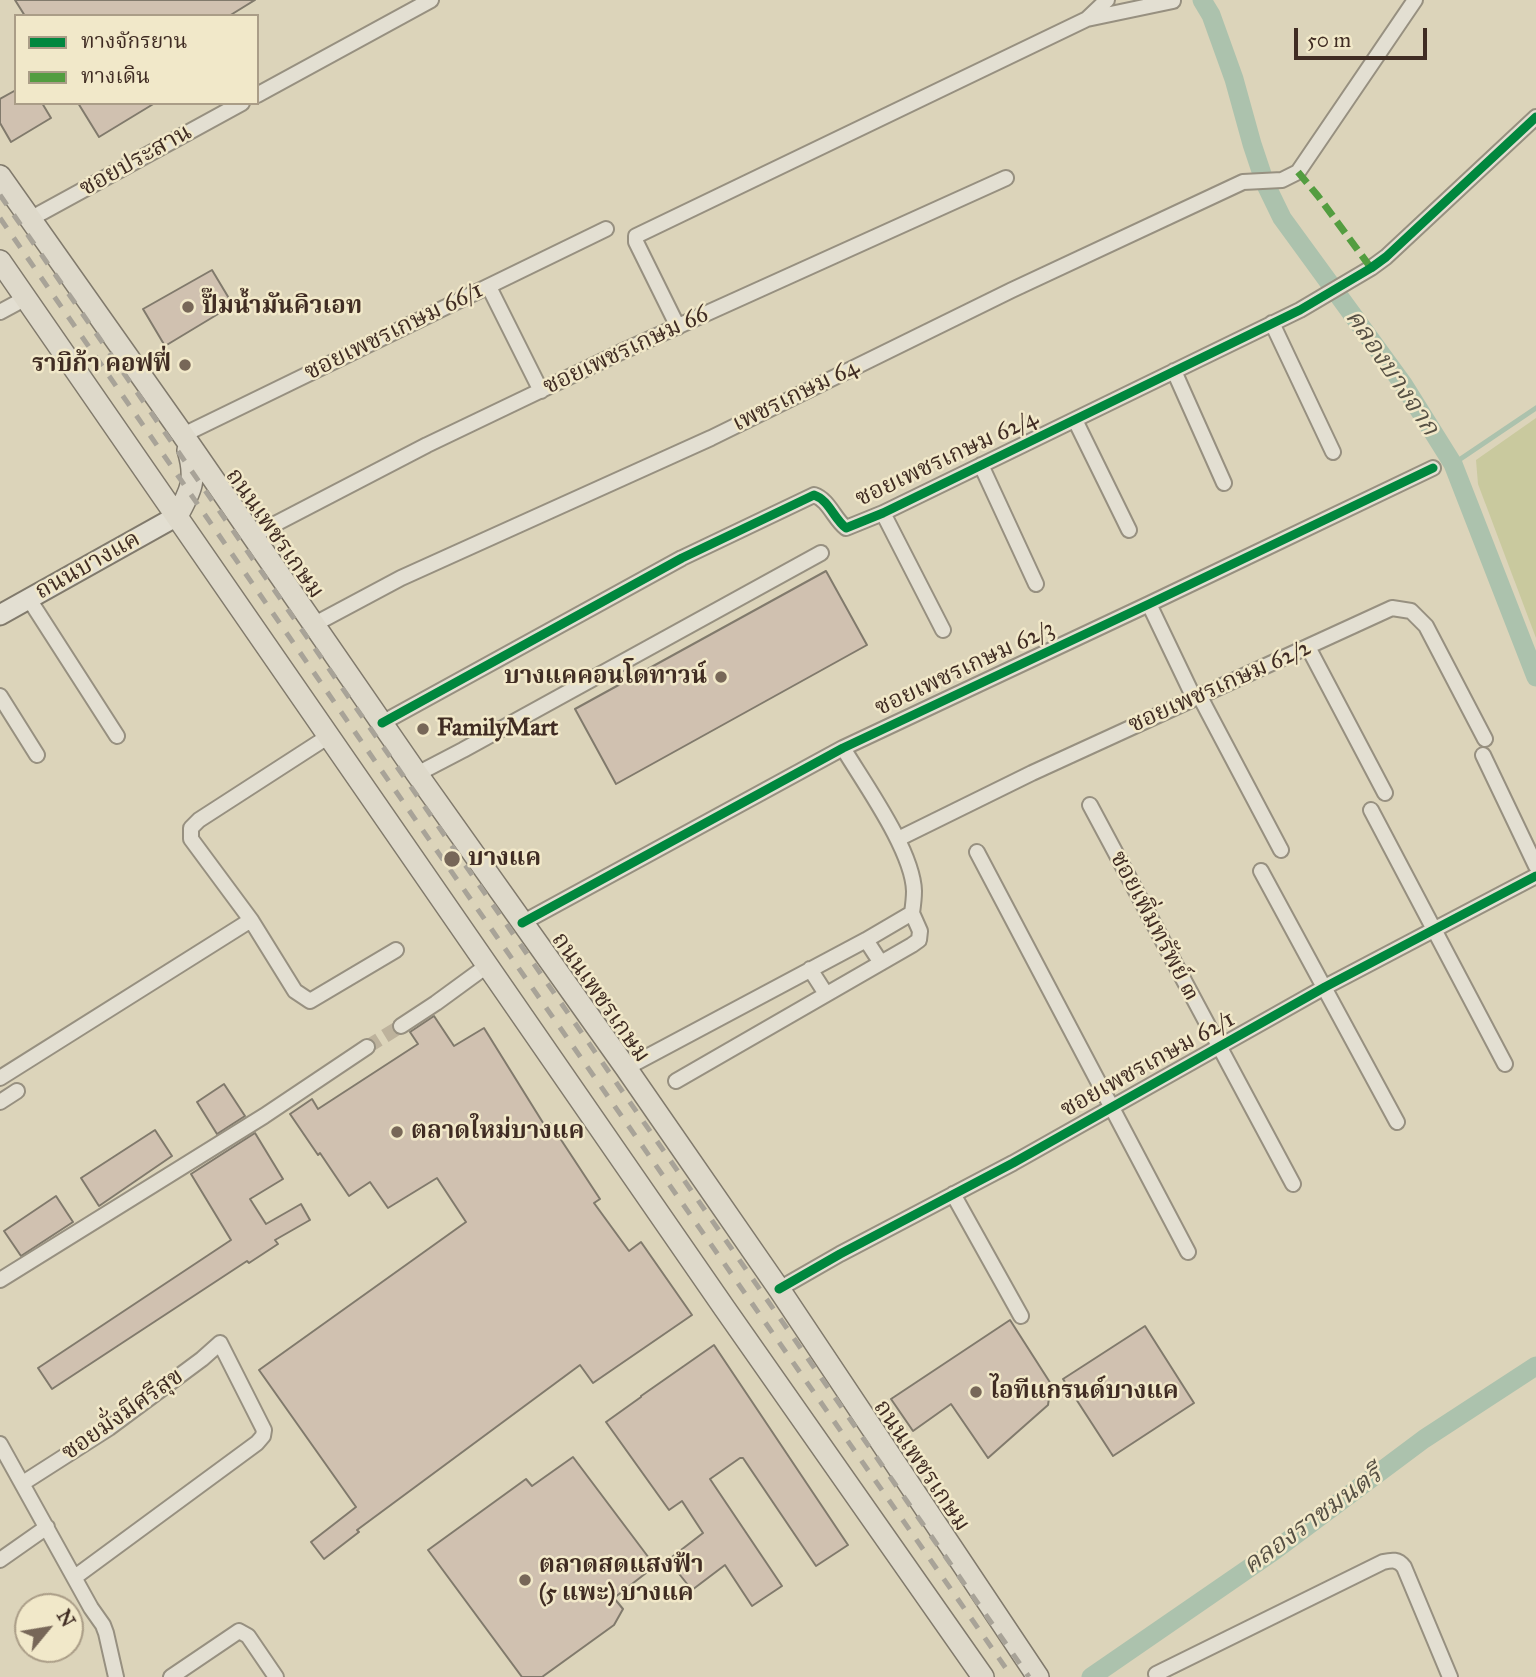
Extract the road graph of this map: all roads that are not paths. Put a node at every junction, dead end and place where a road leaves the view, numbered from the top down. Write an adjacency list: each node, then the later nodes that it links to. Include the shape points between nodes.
1 (431, 0): 6 (street)
2 (1107, 0): 5 (street)
3 (1415, 0): 36 (street, เพชรเกษม 64, via 1298,172 1282,180 1243,182 711,438 401,578)
4 (1173, 1): 5 (street)
5 (1087, 19): 18 (street, via 636,236)
6 (259, 94)
7 (238, 105): 11 (street, ซอยประสาน)
8 (1536, 117): 17 (street, ซอยเพชรเกษม 62/4, via 1386,257)
9 (0, 176): 11 (main road, ถนนเพชรเกษม)
10 (1006, 178): 18 (street, ซอยเพชรเกษม 66)
11 (30, 219): 22 (main road, ถนนเพชรเกษม)
12 (606, 229): 14 (street, ซอยเพชรเกษม 66/1)
13 (0, 261): 15 (main road)
14 (489, 287): 20 (street); 22 (street, ซอยเพชรเกษม 66/1)
15 (26, 298): 16 (street); 28 (main road)
16 (0, 312)
17 (1272, 323): 19 (street, ซอยเพชรเกษม 62/4); 23 (street)
18 (678, 327): 20 (street, ซอยเพชรเกษม 66)
19 (1174, 371): 21 (street, ซอยเพชรเกษม 62/4); 26 (street)
20 (541, 391): 30 (street, ซอยเพชรเกษม 66)
21 (1075, 419): 24 (street, ซอยเพชรเกษม 62/4); 29 (street)
22 (183, 435): 28 (main road, via 193,475); 30 (main road, ถนนเพชรเกษม)
23 (1332, 453)
24 (981, 465): 27 (street, ซอยเพชรเกษม 62/4); 32 (street)
25 (1433, 468): 34 (street, ซอยเพชรเกษม 62/3)
26 (1224, 483)
27 (883, 513): 37 (street); 41 (street, ซอยเพชรเกษม 62/4, via 846,528 823,499 814,495 682,558)
28 (177, 516): 33 (main road, ถนนบางแค); 43 (main road)
29 (1129, 530)
30 (252, 536): 36 (main road, ถนนเพชรเกษม)
31 (821, 554): 48 (street)
32 (1037, 584)
33 (29, 599): 35 (main road, ถนนบางแค); 42 (street)
34 (1149, 604): 40 (street); 45 (street, ซอยเพชรเกษม 62/3)
35 (0, 615)
36 (313, 625): 41 (main road, ถนนเพชรเกษม)
37 (943, 630)
38 (1308, 647): 40 (street, ซอยเพชรเกษม 62/2); 44 (street, ซอยเพชรเกษม 62/2, via 1392,608 1411,611 1426,626); 49 (street)
39 (0, 696): 46 (street)
40 (1197, 697): 52 (street, ซอยเพชรเกษม 62/2); 53 (street)
41 (382, 723): 48 (main road, ถนนเพชรเกษม)
42 (117, 736)
43 (329, 736): 59 (street, via 191,828 191,839); 65 (main road)
44 (1485, 739)
45 (843, 748): 52 (street); 60 (street, ซอยเพชรเกษม 62/3)
46 (37, 755)
47 (1483, 755): 55 (street)
48 (416, 774): 60 (main road, ถนนเพชรเกษม)
49 (1385, 793)
50 (1090, 806): 71 (street, ซอยเพิ่มทรัพย์ ๓)
51 (1371, 810): 61 (street)
52 (898, 839): 58 (street, via 914,890)
53 (1281, 850)
54 (976, 852): 78 (street)
55 (1536, 866)
56 (1261, 871): 67 (street)
57 (1536, 876): 61 (street, ซอยเพชรเกษม 62/1)
58 (912, 913): 62 (street); 64 (street, via 919,940)
59 (251, 920): 63 (street, via 295,991 310,1001); 74 (street)
60 (523, 923): 73 (main road, ถนนเพชรเกษม)
61 (1435, 928): 67 (street, ซอยเพชรเกษม 62/1); 72 (street)
62 (866, 940): 64 (street); 66 (street)
63 (396, 950)
64 (881, 963): 68 (street)
65 (488, 965): 69 (street); 95 (main road)
66 (810, 969): 68 (street); 73 (street)
67 (1325, 987): 71 (street, ซอยเพชรเกษม 62/1); 79 (street)
68 (826, 995): 75 (street)
69 (401, 1026)
70 (367, 1046): 83 (street, via 264,1116)
71 (1219, 1046): 78 (street, ซอยเพชรเกษม 62/1); 80 (street, ซอยเพิ่มทรัพย์ ๓)
72 (1505, 1064)
73 (626, 1068): 84 (main road, ถนนเพชรเกษม)
74 (0, 1078)
75 (676, 1081)
76 (17, 1091): 77 (street)
77 (0, 1102)
78 (1111, 1107): 81 (street, ซอยเพชรเกษม 62/1); 82 (street)
79 (1396, 1122)
80 (1293, 1184)
81 (953, 1194): 84 (street, ซอยเพชรเกษม 62/1); 85 (street)
82 (1188, 1252)
83 (0, 1280)
84 (779, 1289): 96 (main road, ถนนเพชรเกษม)
85 (1021, 1316)
86 (0, 1444): 87 (street)
87 (23, 1483): 88 (street); 90 (street, ซอยมั่งมีศรีสุข, via 108,1428 220,1343 263,1436)
88 (47, 1527): 89 (street); 90 (street)
89 (0, 1560)
90 (75, 1577): 92 (street, via 107,1633)
91 (1156, 1674): 97 (street, via 1394,1560 1404,1567)
92 (117, 1677)
93 (171, 1677): 94 (street, via 239,1631 248,1636)
94 (275, 1677)
95 (983, 1677)
96 (1038, 1677)
97 (1450, 1677)

